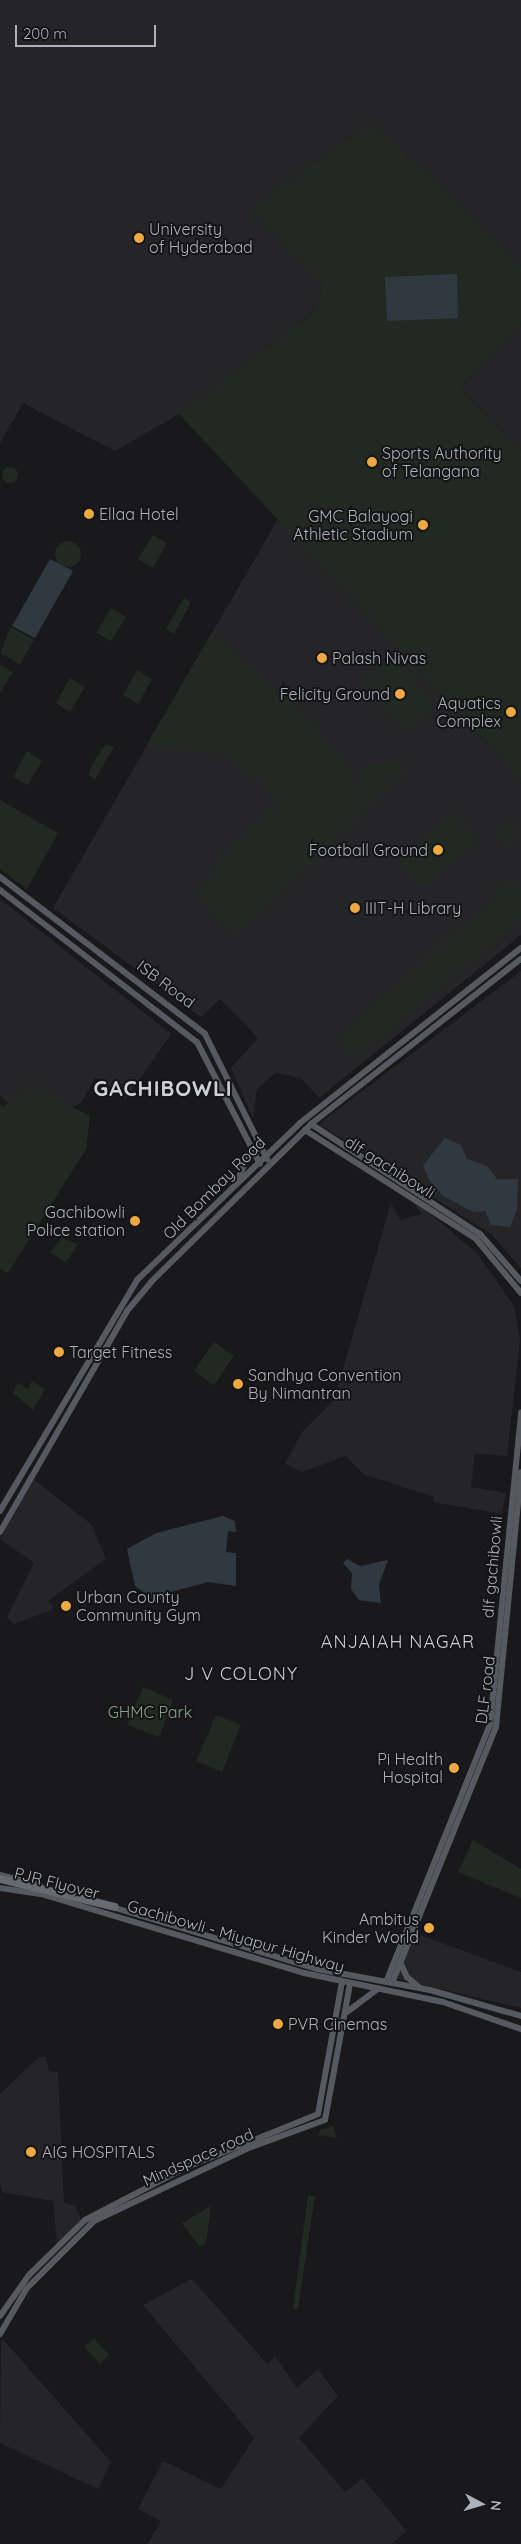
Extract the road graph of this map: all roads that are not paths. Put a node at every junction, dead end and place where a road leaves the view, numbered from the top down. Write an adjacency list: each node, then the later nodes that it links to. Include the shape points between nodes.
1 (0, 876): 5 (main road, ISB Road)
2 (0, 890): 6 (main road, ISB Road)
3 (521, 948): 10 (main road, Old Bombay Road)
4 (521, 959): 7 (main road, Old Bombay Road)
5 (129, 973): 6 (main road); 8 (main road, ISB Road, via 205,1034)
6 (122, 982): 11 (main road, ISB Road, via 197,1042)
7 (311, 1124): 9 (main road, Old Bombay Road); 19 (main road, via 480,1234)
8 (251, 1126): 10 (main road, via 266,1147); 12 (main road, ISB Road)
9 (306, 1130): 14 (main road, Old Bombay Road); 20 (main road, dlf gachibowli, via 471,1235)
10 (276, 1146): 12 (main road, Old Bombay Road)
11 (251, 1149): 13 (main road, ISB Road); 16 (main road, via 248,1165)
12 (265, 1156): 13 (main road, Old Bombay Road); 14 (main road, ISB Road)
13 (259, 1162): 15 (main road, ISB Road); 16 (main road, Old Bombay Road)
14 (270, 1164): 15 (main road, Old Bombay Road)
15 (264, 1170): 18 (main road, Old Bombay Road)
16 (231, 1189): 17 (main road, Old Bombay Road)
17 (152, 1267): 18 (main road); 23 (main road, Old Bombay Road, via 120,1303)
18 (159, 1274): 24 (main road, Old Bombay Road, via 127,1311)
19 (521, 1281)
20 (521, 1293)
21 (521, 1413): 32 (main road, dlf gachibowli, via 490,1725 389,1974)
22 (521, 1472): 30 (main road, DLF road, via 496,1727)
23 (0, 1511)
24 (0, 1532)
25 (0, 1875): 29 (main road, Gachibowli - Miyapur Highway)
26 (0, 1880): 29 (highway, PJR Flyover)
27 (0, 1884): 29 (highway, PJR Flyover)
28 (0, 1888): 29 (main road, Gachibowli - Miyapur Highway)
29 (108, 1910): 31 (main road, Gachibowli - Miyapur Highway); 32 (main road, Gachibowli - Miyapur Highway, via 317,1969)
30 (400, 1962): 32 (main road, DLF road); 34 (main road, via 407,1977)
31 (342, 1982): 33 (main road, Gachibowli - Miyapur Highway); 39 (main road, Mindspace road, via 318,2114 184,2168 110,2205 65,2239 17,2289)
32 (389, 1983): 34 (main road, Gachibowli - Miyapur Highway)
33 (350, 1984): 35 (main road, Gachibowli - Miyapur Highway); 36 (main road, Mindspace road)
34 (421, 1988): 37 (main road, Gachibowli - Miyapur Highway)
35 (378, 1989): 36 (main road); 38 (main road, Gachibowli - Miyapur Highway, via 443,2002)
36 (347, 2012): 40 (main road, Mindspace road, via 325,2120 246,2149 94,2221 27,2288)
37 (519, 2016): 38 (main road)
38 (518, 2028)
39 (0, 2316)
40 (0, 2334)

